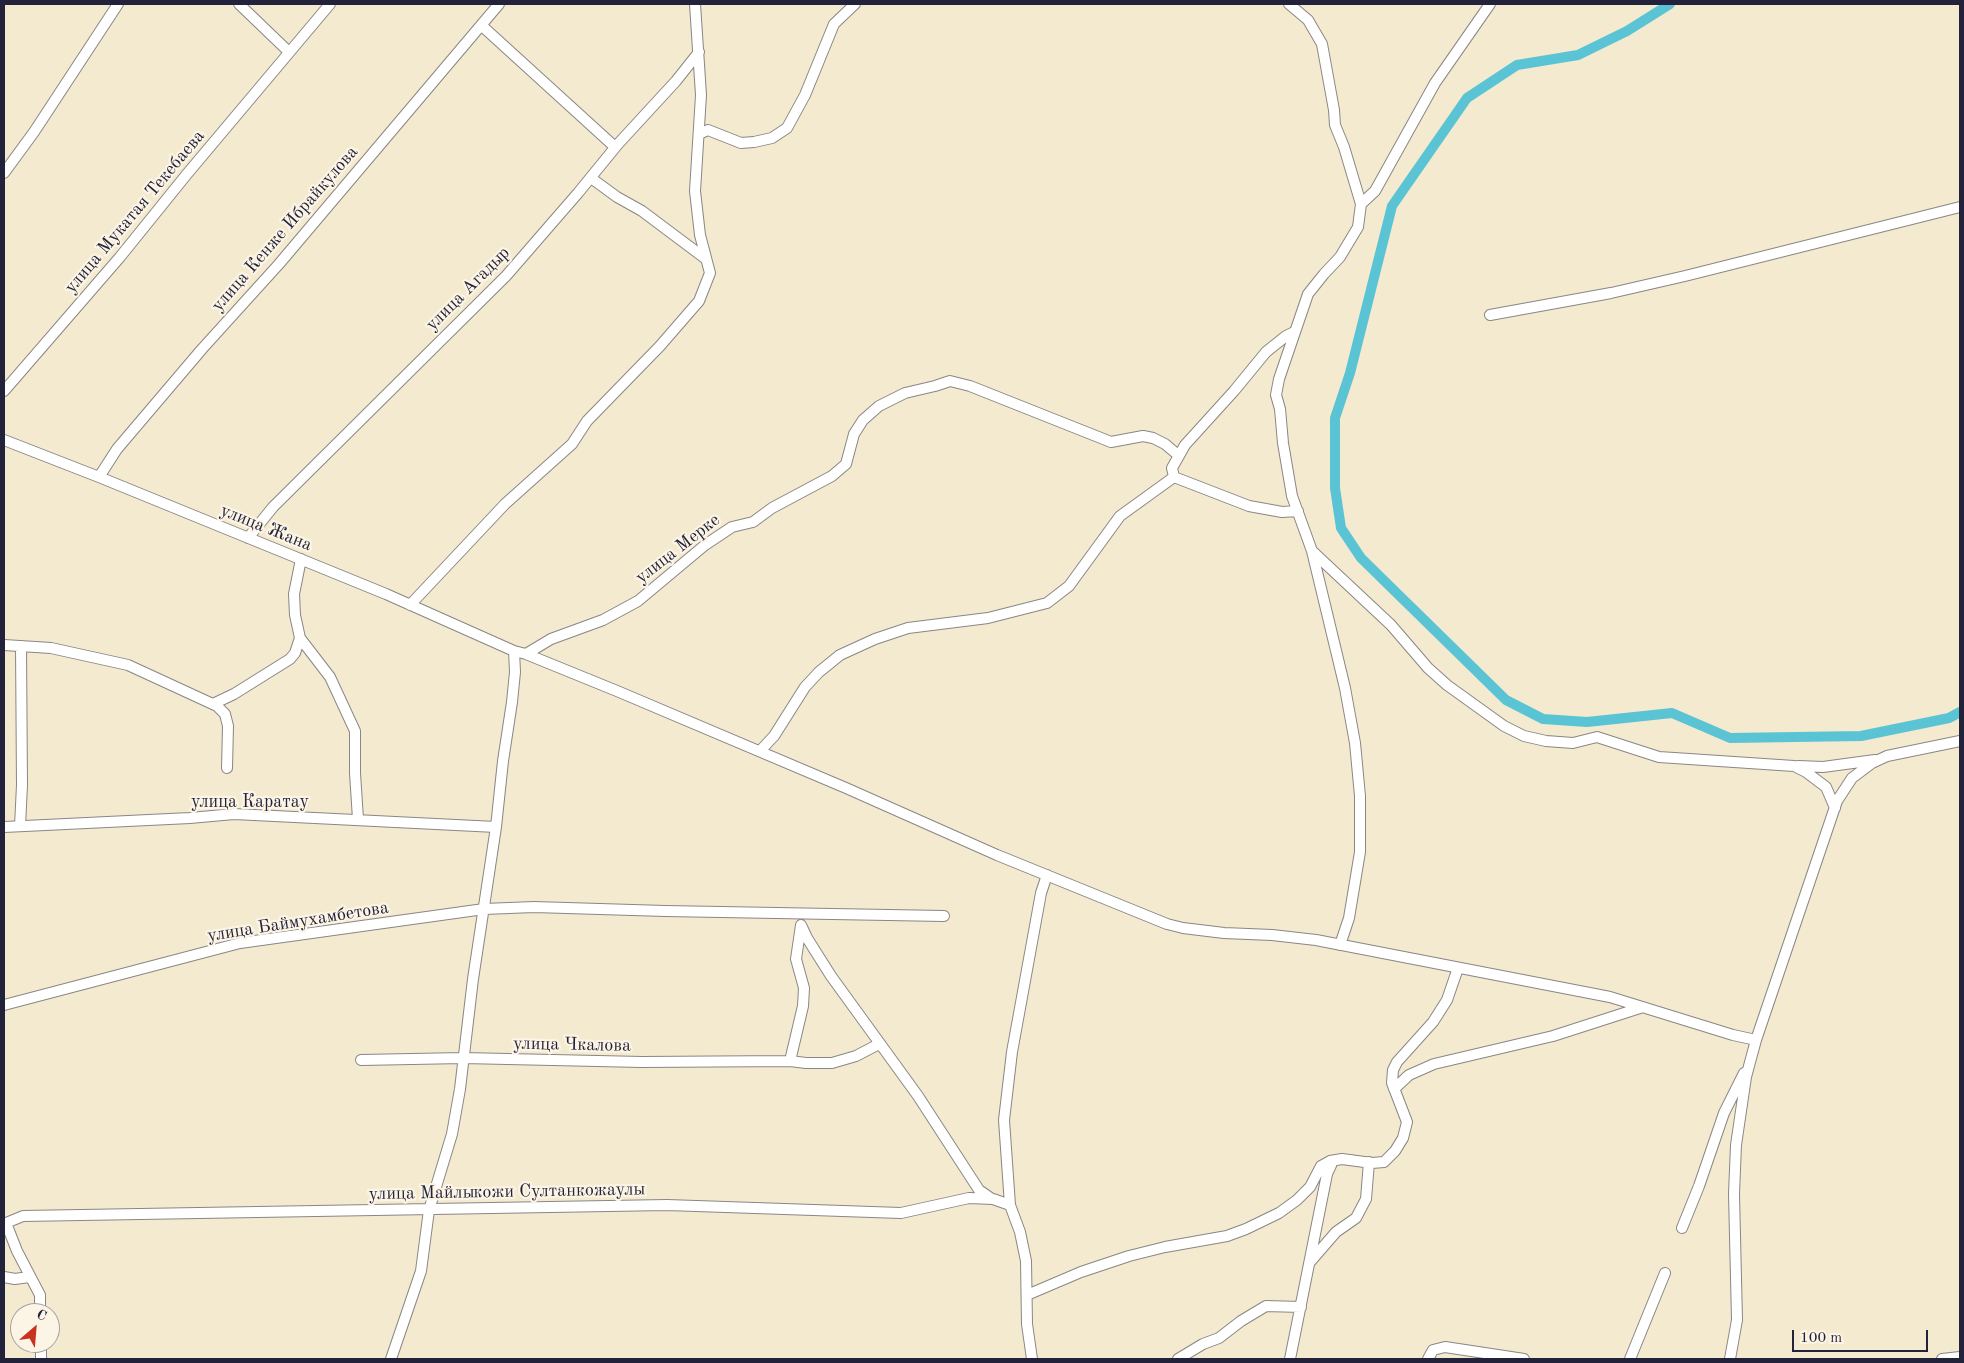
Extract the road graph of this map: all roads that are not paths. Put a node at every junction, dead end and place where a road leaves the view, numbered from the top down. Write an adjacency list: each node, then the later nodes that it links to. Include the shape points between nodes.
1 (118, 4): 14 (street)
2 (239, 4): 10 (street)
3 (330, 4): 10 (street, улица Мукатая Текебаева)
4 (499, 4): 9 (street, улица Кенже Ибрайкулова)
5 (695, 4): 11 (street)
6 (855, 4): 12 (street, via 834,24 805,95 787,128 772,138 741,143 708,130)
7 (1289, 4): 16 (street, via 1308,20 1322,44 1335,124)
8 (1490, 4): 16 (street, via 1434,82 1375,191)
9 (481, 25): 13 (street); 24 (street, улица Кенже Ибрайкулова, via 279,264 184,370 118,449)
10 (289, 52): 21 (street, улица Мукатая Текебаева, via 120,257)
11 (699, 52): 12 (street); 13 (street, улица Агадыр)
12 (699, 134): 18 (street, via 694,191)
13 (615, 147): 15 (street, улица Агадыр)
14 (4, 173)
15 (591, 178): 18 (street); 27 (street, улица Агадыр, via 506,276 273,507)
16 (1361, 204): 20 (street, via 1358,227 1340,258 1308,294)
17 (1960, 208): 19 (street, via 1611,293)
18 (706, 259): 30 (street, via 710,273 693,309 587,421 572,444 505,504)
19 (1490, 315)
20 (1294, 332): 23 (street, via 1266,352); 26 (street, via 1276,395 1292,496)
21 (4, 391)
22 (4, 440): 24 (street, улица Жана)
23 (1178, 456): 25 (street, via 1172,468); 35 (street, улица Мерке, via 1152,438 1142,436 1111,442 950,381 905,393 879,406 863,420 854,434 846,464 832,476 772,508 753,522 732,527 705,545 638,601 603,620 551,639)
24 (99, 477): 27 (street, улица Жана)
25 (1174, 477): 26 (street, via 1249,506 1282,512); 38 (street, via 1120,516 1069,586 1046,603 988,618 908,628 840,655 805,686 774,736)
26 (1298, 511): 28 (street)
27 (248, 538): 29 (street, улица Жана)
28 (1312, 551): 40 (street, via 1447,685 1504,726 1524,736 1573,743 1597,737 1659,757); 52 (street, via 1345,688 1360,796 1360,852 1349,918)
29 (300, 559): 30 (street, улица Жана); 31 (street, via 294,594)
30 (410, 605): 34 (street, улица Жана)
31 (300, 638): 36 (street, via 290,659); 43 (street, via 330,678 355,730)
32 (4, 645): 33 (street)
33 (21, 646): 36 (street, via 51,648 128,665); 44 (street)
34 (514, 651): 35 (street, улица Жана); 46 (street, via 514,680)
35 (526, 654): 38 (street, улица Жана)
36 (213, 704): 41 (street, via 225,714 228,726)
37 (1960, 741): 39 (street)
38 (760, 751): 47 (street, улица Жана)
39 (1880, 760): 40 (street, via 1823,767); 42 (street, via 1852,778)
40 (1794, 766): 42 (street, via 1826,787)
41 (226, 768)
42 (1835, 808): 56 (street)
43 (358, 819): 44 (street, улица Каратау, via 234,814); 46 (street, улица Каратау)
44 (20, 826): 45 (street, улица Каратау)
45 (4, 827)
46 (496, 827): 48 (street)
47 (1047, 876): 52 (street, улица Жана, via 1183,928 1272,935); 66 (street, via 1041,893 1012,1052 1004,1120)
48 (484, 910): 49 (street, улица Баймухамбетова, via 534,907); 54 (street, улица Баймухамбетова, via 240,943); 58 (street)
49 (799, 913): 50 (street, улица Баймухамбетова); 51 (street)
50 (944, 916)
51 (801, 925): 57 (street, via 831,976); 60 (street, via 796,959 804,988 803,1006)
52 (1340, 945): 53 (street, улица Жана)
53 (1458, 968): 55 (street, улица Жана, via 1610,997); 62 (street, via 1447,1000 1433,1022 1396,1062)
54 (4, 1006)
55 (1643, 1007): 56 (street, улица Жана); 62 (street, via 1553,1036 1434,1064 1409,1075)
56 (1756, 1040): 61 (street)
57 (879, 1044): 60 (street, улица Чкалова, via 856,1056 832,1063); 65 (street, via 980,1190)
58 (463, 1058): 59 (street, улица Чкалова); 60 (street, улица Чкалова); 67 (street, via 452,1134)
59 (361, 1060)
60 (787, 1061)
61 (1750, 1061): 69 (street, via 1724,1113); 85 (street, via 1736,1145 1737,1320)
62 (1394, 1089): 64 (street, via 1407,1122 1403,1138 1384,1162)
63 (1333, 1161): 64 (street); 70 (street, via 1327,1174); 74 (street, via 1321,1166 1310,1187 1297,1200 1279,1213 1246,1228 1226,1236 1129,1256)
64 (1369, 1162): 70 (street, via 1366,1199 1356,1218 1336,1232)
65 (993, 1199): 66 (street, улица Майлыкожи Султанкожаулы); 67 (street, улица Майлыкожи Султанкожаулы, via 969,1198 901,1213 666,1205)
66 (1010, 1205): 74 (street, via 1026,1261)
67 (429, 1210): 68 (street, улица Майлыкожи Султанкожаулы, via 23,1216); 78 (street, via 421,1270)
68 (5, 1222): 72 (street)
69 (1682, 1228)
70 (1310, 1262): 76 (street)
71 (1665, 1273): 84 (street)
72 (29, 1277): 73 (street); 75 (street, via 40,1295)
73 (4, 1278)
74 (1027, 1295): 79 (street)
75 (40, 1303)
76 (1301, 1307): 80 (street, via 1266,1306 1219,1338); 81 (street)
77 (1960, 1357): 86 (street)
78 (391, 1359)
79 (1032, 1359)
80 (1178, 1359)
81 (1290, 1359)
82 (1428, 1359): 83 (street, via 1433,1350 1445,1347)
83 (1524, 1359)
84 (1630, 1359)
85 (1730, 1359)
86 (1942, 1359)

